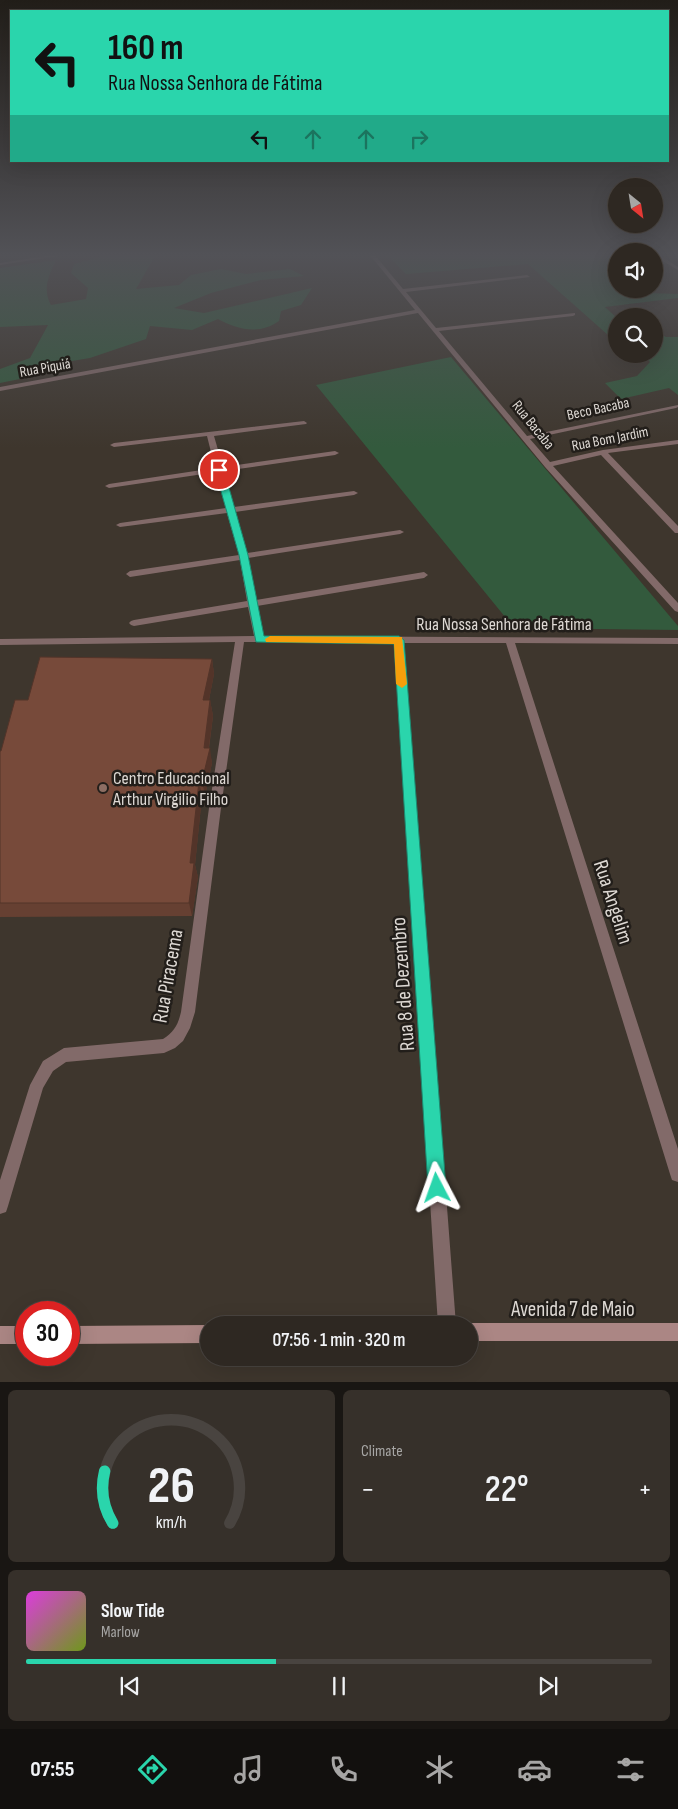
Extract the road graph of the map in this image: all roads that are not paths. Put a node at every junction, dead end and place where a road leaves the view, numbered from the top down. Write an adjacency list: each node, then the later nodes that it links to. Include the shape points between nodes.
1 (379, 318): 5 (street, Rua Piquiá)
2 (425, 318): 4 (street, Rua Bacaba)
3 (534, 318): 4 (street)
4 (434, 330): 9 (street, Rua Bacaba)
5 (0, 389)
6 (676, 406): 9 (street, Beco Bacaba)
7 (304, 423): 8 (street)
8 (210, 435): 11 (street); 15 (street)
9 (527, 438): 14 (street, Rua Bacaba)
10 (678, 442): 12 (street, Rua Bom Jardim)
11 (114, 445)
12 (603, 452): 14 (street, Rua Bom Jardim); 20 (street)
13 (335, 453): 15 (street)
14 (548, 465): 26 (street, Rua Bacaba)
15 (219, 470): 16 (street); 18 (street)
16 (109, 486)
17 (354, 493): 18 (street)
18 (230, 510): 19 (street); 22 (street)
19 (120, 525)
20 (678, 531)
21 (400, 532): 22 (street)
22 (243, 555): 23 (street); 25 (street)
23 (130, 574)
24 (424, 575): 25 (street)
25 (254, 604): 27 (street); 28 (street)
26 (678, 609)
27 (134, 623)
28 (260, 639): 29 (street, Rua Nossa Senhora de Fátima); 30 (street, Rua Nossa Senhora de Fátima)
29 (240, 640): 32 (street, Rua Nossa Senhora de Fátima); 35 (street, Rua Piracema, via 188,1012 182,1032 175,1041 164,1046 64,1055 48,1066 37,1085)
30 (399, 640): 33 (street, Rua Nossa Senhora de Fátima); 36 (street, Rua 8 de Dezembro)
31 (678, 641): 33 (street, Rua Nossa Senhora de Fátima)
32 (0, 642)
33 (510, 642): 34 (street, Rua Angelim)
34 (678, 1174)
35 (0, 1206)
36 (446, 1316)
37 (478, 1332): 38 (main road, Avenida 7 de Maio)
38 (678, 1332)
39 (200, 1334): 42 (main road)
40 (0, 1335): 41 (main road)
41 (15, 1335)
42 (80, 1335)

